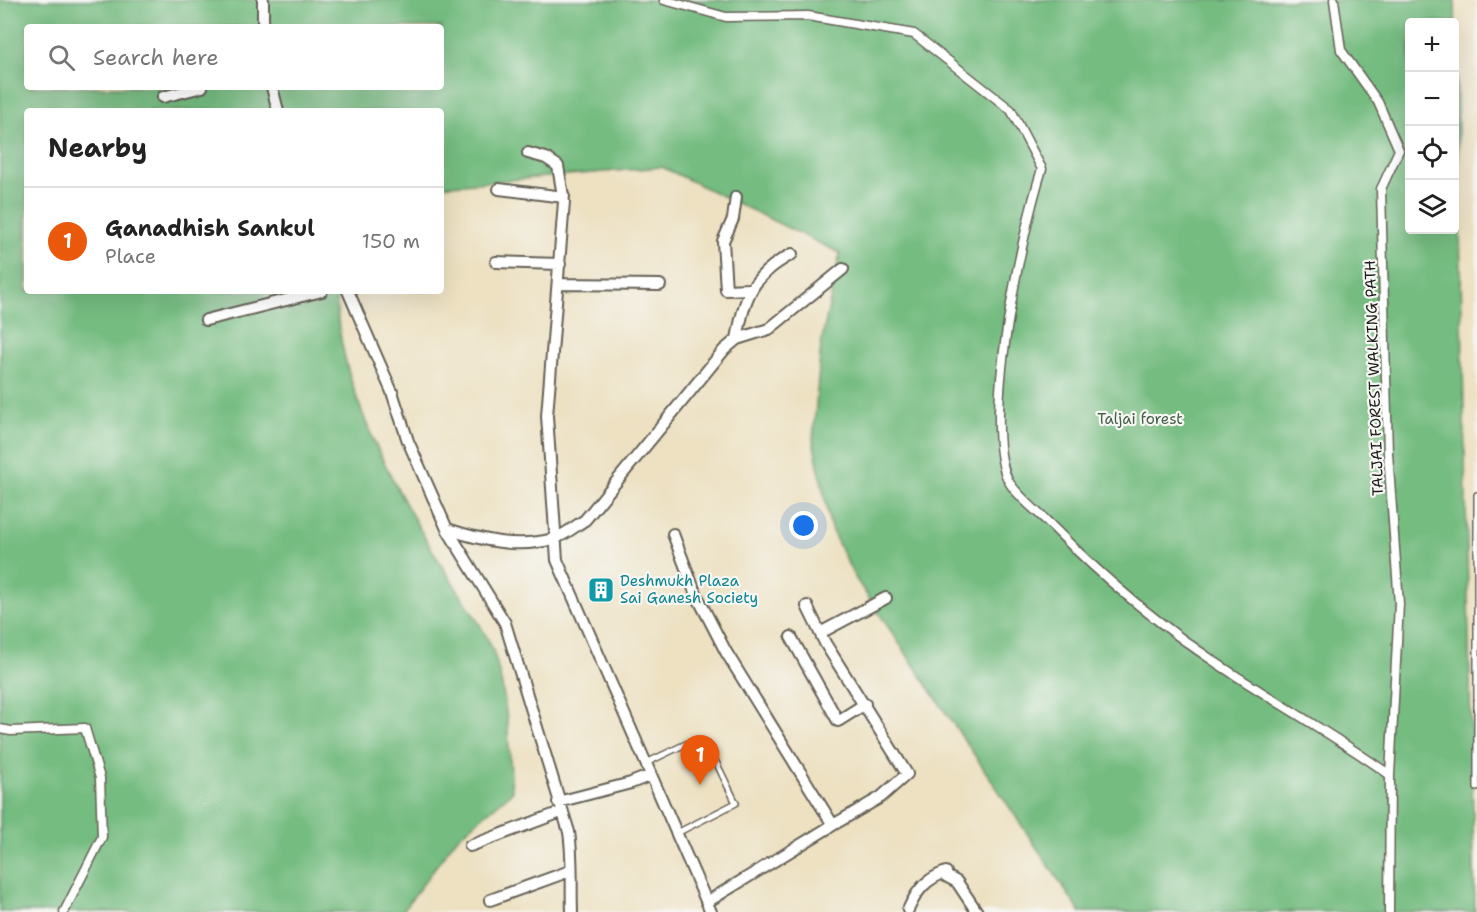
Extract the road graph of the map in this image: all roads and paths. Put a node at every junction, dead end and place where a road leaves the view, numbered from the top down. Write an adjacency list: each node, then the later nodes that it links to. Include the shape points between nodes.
1 (263, 0): 4 (street)
2 (664, 0): 38 (street, via 726,18 808,16 914,34 1011,110 1042,169 1031,204 1002,366 999,445 1008,482 1097,572 1217,664)
3 (1334, 0): 38 (street, TALJAI FOREST WALKING PATH, via 1341,50 1378,102 1399,150 1381,189 1388,453 1399,604)
4 (262, 24)
5 (190, 90): 7 (street)
6 (273, 90): 8 (street)
7 (163, 97)
8 (277, 108)
9 (528, 153): 11 (street, via 558,166)
10 (499, 189): 11 (street)
11 (564, 197): 15 (street)
12 (736, 197): 19 (street, via 733,219 723,241 726,290)
13 (792, 254): 19 (street, via 766,270)
14 (496, 262): 15 (street)
15 (560, 264): 17 (street)
16 (843, 269): 23 (street, via 769,329)
17 (558, 284): 18 (street); 27 (street, via 547,416)
18 (660, 285)
19 (749, 289): 23 (street)
20 (310, 294): 22 (street)
21 (349, 294): 25 (street)
22 (206, 320)
23 (737, 339): 27 (street, via 585,520)
24 (1477, 495): 32 (lane)
25 (447, 529): 27 (street, via 503,543); 41 (street, via 505,623)
26 (673, 534): 42 (street, via 695,592 726,652)
27 (554, 539): 37 (street, via 564,580)
28 (886, 598): 30 (street)
29 (807, 606): 30 (street)
30 (820, 633): 33 (street)
31 (791, 637): 33 (street, via 838,721)
32 (1476, 647): 40 (lane)
33 (865, 705): 42 (street, via 907,774 881,797)
34 (0, 729): 49 (street, via 85,728 100,778 102,837)
35 (690, 742): 37 (lane)
36 (716, 762): 43 (lane, via 736,803)
37 (646, 763): 39 (street)
38 (1390, 775): 52 (street, TALJAI FOREST WALKING PATH)
39 (647, 777): 41 (street); 43 (street)
40 (1477, 788)
41 (559, 807): 44 (street); 45 (street, via 573,855)
42 (833, 825): 47 (street)
43 (677, 833): 47 (street)
44 (470, 846)
45 (570, 871): 46 (street); 50 (street)
46 (490, 900)
47 (709, 907)
48 (907, 911): 51 (street, via 922,886 946,872)
49 (64, 912)
50 (572, 912)
51 (977, 912)
52 (1389, 912)

